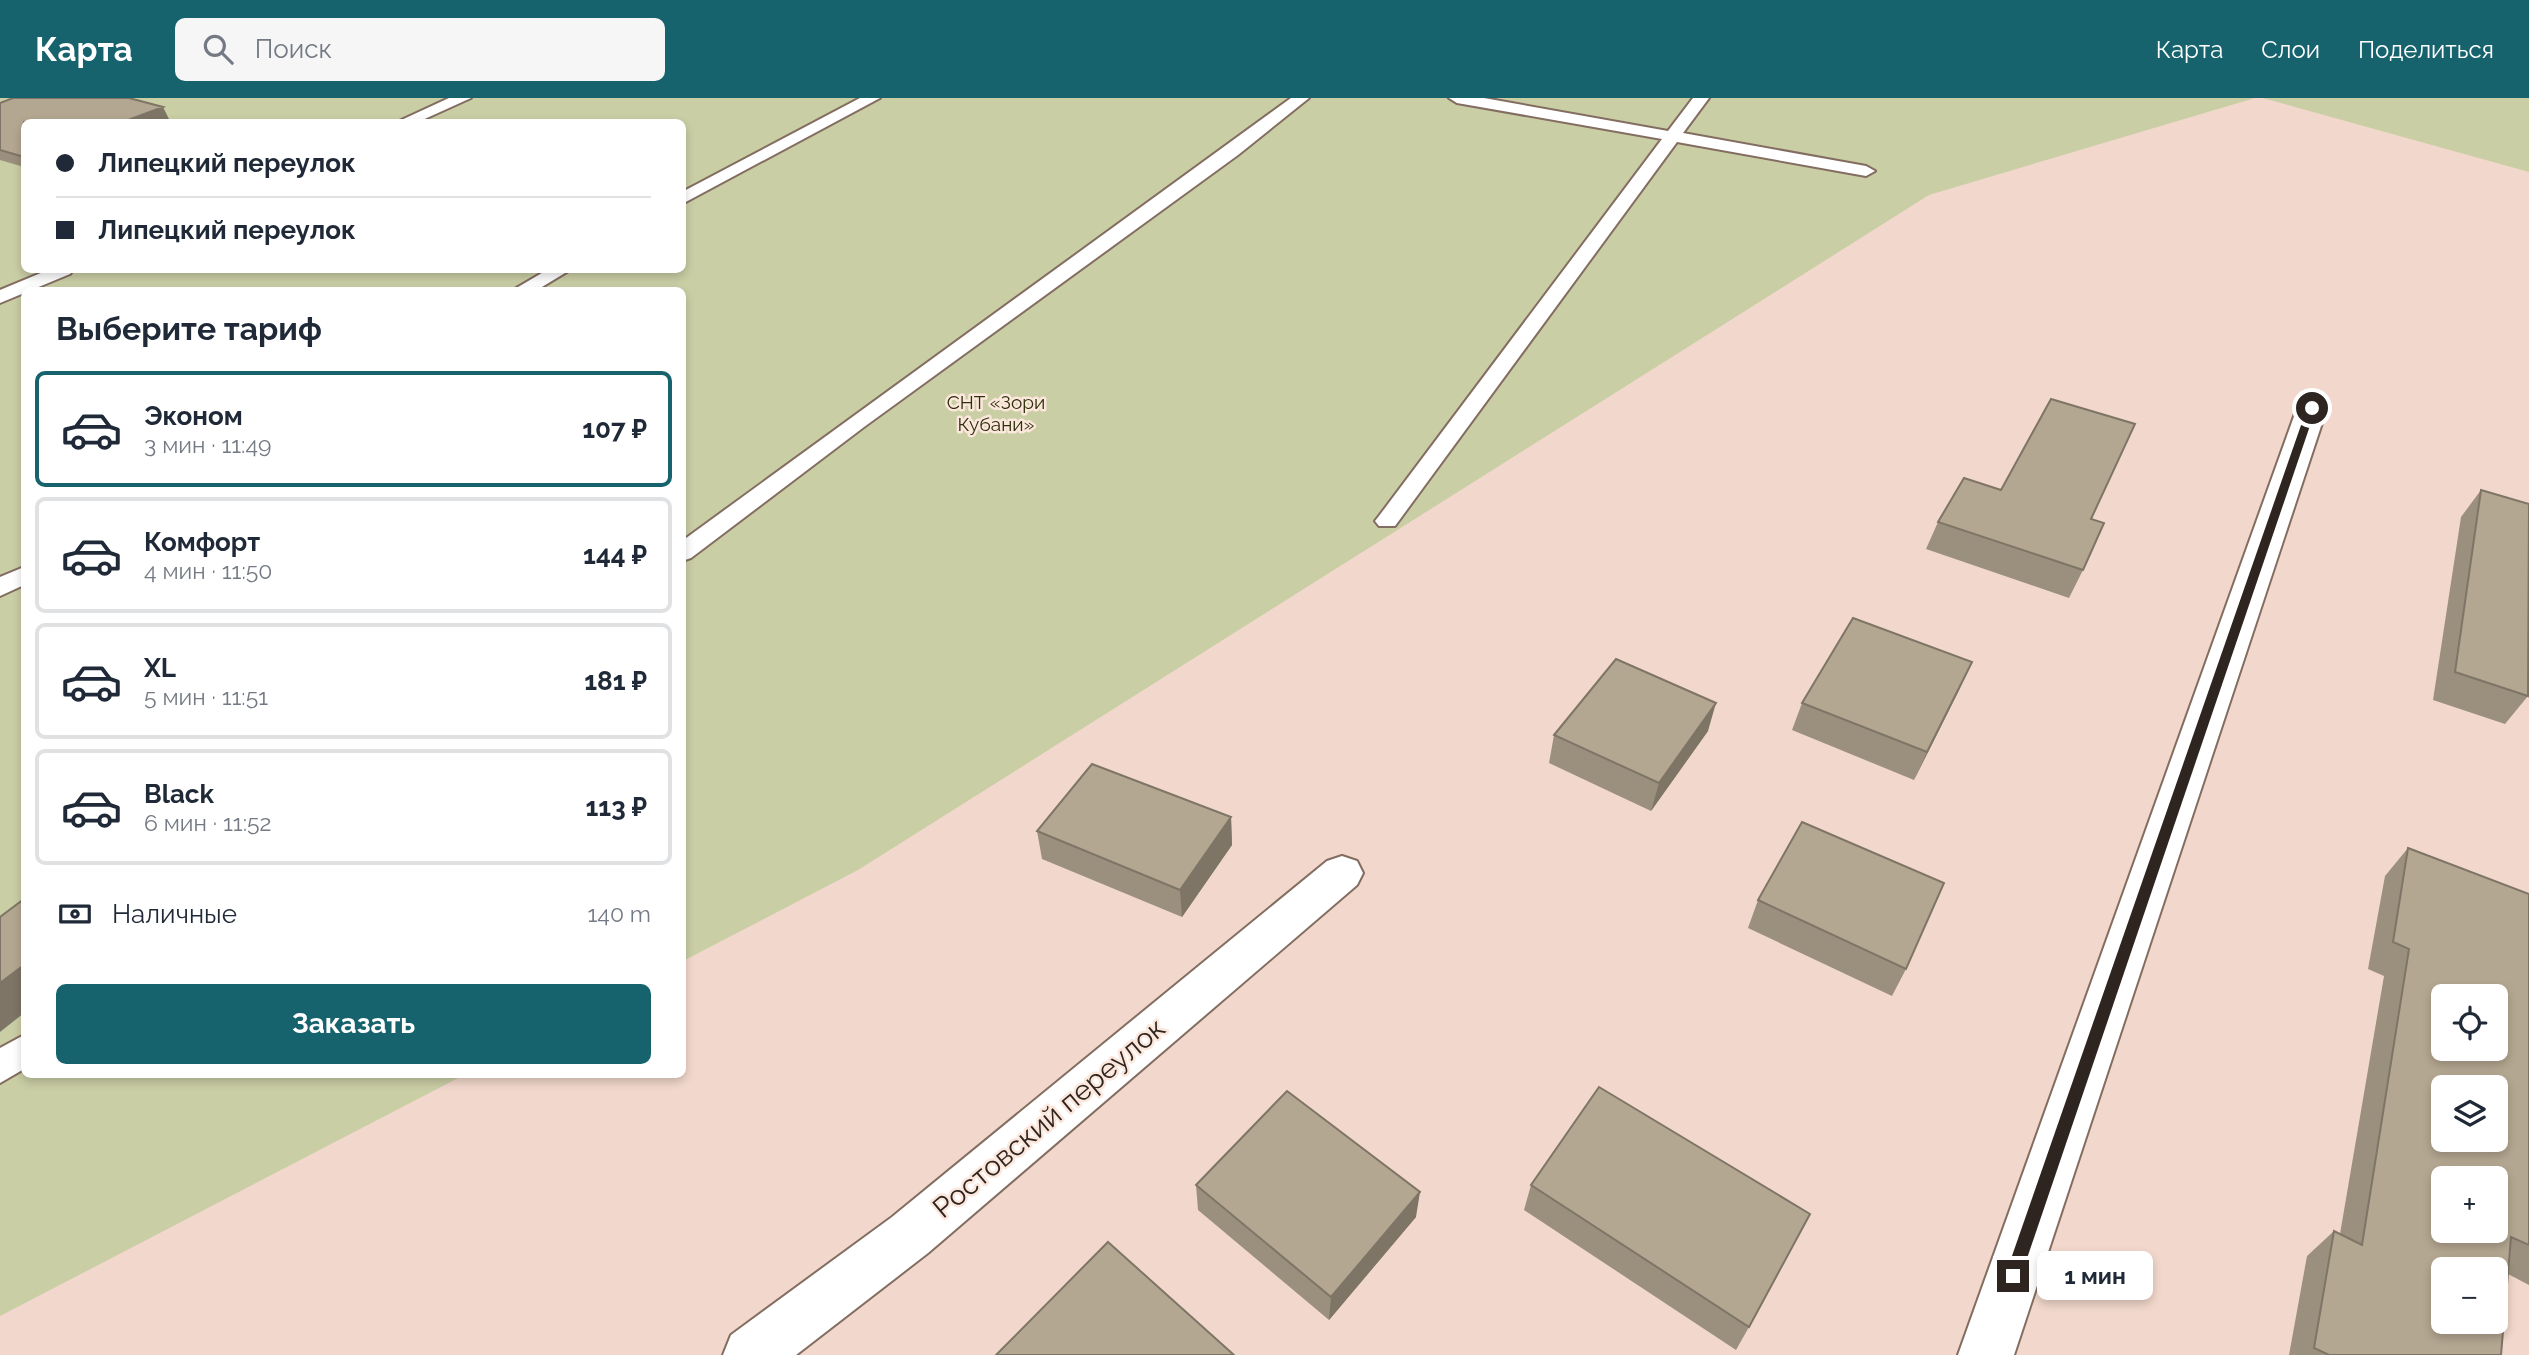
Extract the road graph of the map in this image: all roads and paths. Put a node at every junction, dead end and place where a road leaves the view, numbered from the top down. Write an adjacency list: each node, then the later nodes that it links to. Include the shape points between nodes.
1 (463, 98): 6 (lane)
2 (872, 98): 9 (lane)
3 (1300, 98): 18 (lane)
4 (1457, 98): 7 (lane)
5 (1701, 98): 7 (lane)
6 (412, 119)
7 (1671, 136): 8 (lane); 17 (lane)
8 (1866, 171)
9 (686, 197)
10 (56, 273): 12 (lane)
11 (554, 273): 13 (lane)
12 (23, 287)
13 (529, 287)
14 (21, 288): 15 (lane)
15 (0, 297)
16 (2312, 408): 25 (street)
17 (1388, 521)
18 (686, 550)
19 (21, 577): 20 (lane)
20 (0, 588)
21 (1342, 873): 24 (street, Ростовский переулок, via 910,1235)
22 (21, 1052): 23 (lane)
23 (0, 1068)
24 (751, 1355)
25 (1986, 1355)

